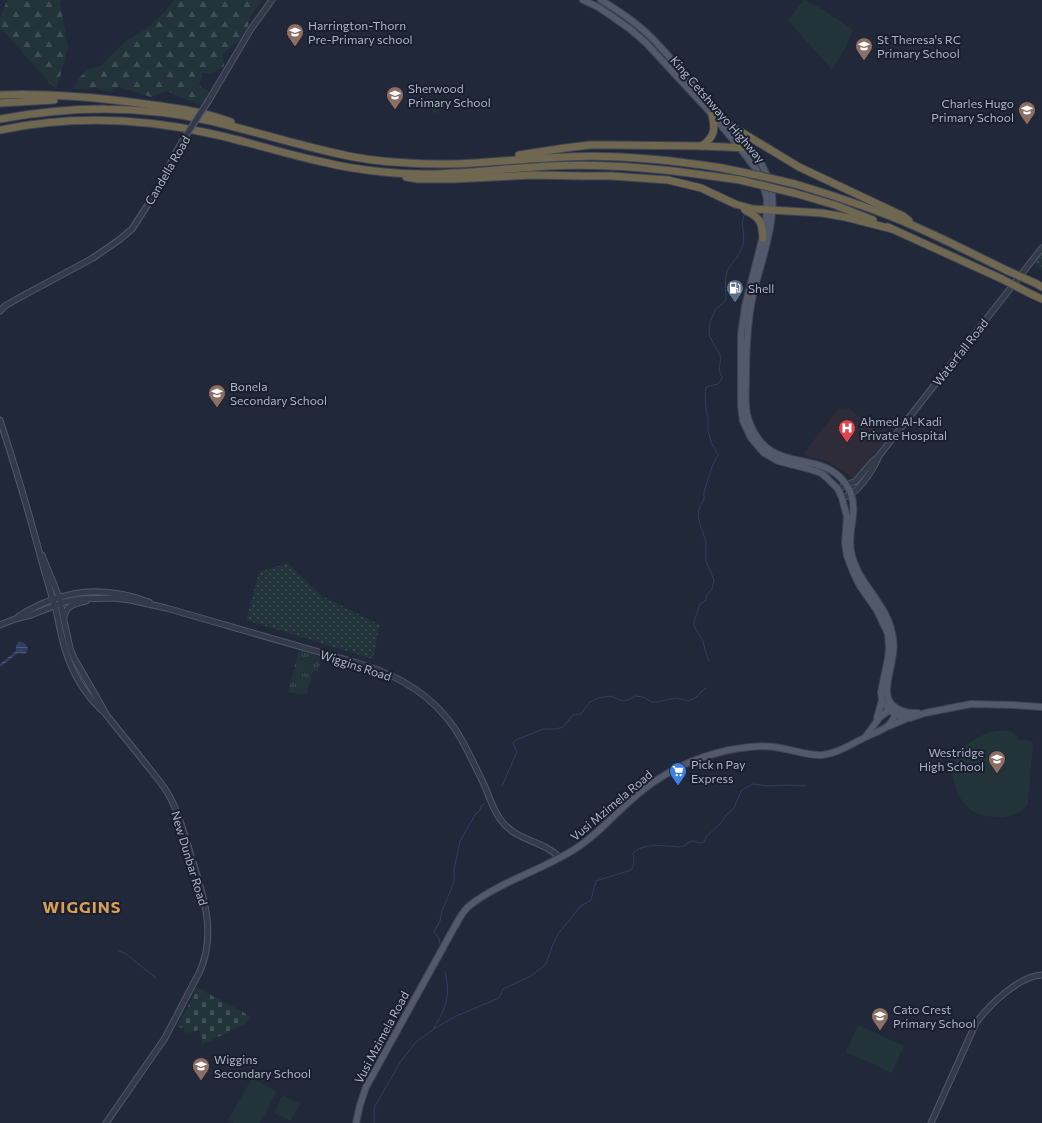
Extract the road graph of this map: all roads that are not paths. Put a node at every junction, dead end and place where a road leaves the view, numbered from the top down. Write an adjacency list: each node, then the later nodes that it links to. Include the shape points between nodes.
1 (272, 0): 27 (street, Candella Road, bridge, via 251,29 173,157 164,180 132,229 93,258 15,300)
2 (582, 0): 7 (main road, King Cetshwayo Highway, via 610,15 646,43)
3 (601, 0): 10 (main road, King Cetshwayo Highway, via 650,36)
4 (0, 95): 5 (highway, via 23,94)
5 (110, 100): 6 (highway); 13 (highway, via 195,112 220,118)
6 (0, 103)
7 (712, 115): 14 (highway, via 714,132 709,141); 15 (main road, King Cetshwayo Highway)
8 (0, 119): 13 (highway, via 69,109 139,110 174,114)
9 (63, 121): 11 (highway); 12 (highway, via 49,126); 18 (highway, via 115,121 179,127 322,162)
10 (728, 124): 16 (main road, King Cetshwayo Highway); 21 (highway, via 799,167 903,216)
11 (0, 130)
12 (0, 134)
13 (262, 135): 17 (highway, via 336,154 374,160 436,164)
14 (702, 146): 15 (highway); 17 (highway, via 590,146 530,153)
15 (739, 147): 16 (highway); 20 (main road, King Cetshwayo Highway, via 762,181)
16 (749, 148): 20 (main road, King Cetshwayo Highway, via 763,166 770,184)
17 (485, 163): 21 (highway, bridge, via 527,158 595,156 654,159 722,168 795,184)
18 (385, 172): 19 (highway, via 418,179 539,175 668,180 701,188); 22 (highway, bridge, via 446,174 600,165 669,170 740,180 794,193 835,205)
19 (734, 204): 20 (highway); 23 (highway, via 758,218 762,226)
20 (770, 210): 22 (highway, via 845,216); 23 (main road, King Cetshwayo Highway)
21 (913, 226): 25 (highway, bridge)
22 (892, 228): 26 (highway, bridge)
23 (763, 242): 30 (main road, King Cetshwayo Highway, via 747,331 748,419 757,438 770,450 783,457 830,470); 31 (main road, King Cetshwayo Highway, via 745,306 741,335 743,421 751,438 764,453 778,461 821,473)
24 (1042, 248): 29 (street, Waterfall Road)
25 (1042, 287)
26 (1042, 299)
27 (0, 311)
28 (0, 420): 34 (street)
29 (878, 457): 30 (street, Waterfall Road, via 856,481); 32 (street, Waterfall Road, via 872,469)
30 (846, 485): 31 (street, Waterfall Road); 32 (main road, King Cetshwayo Highway)
31 (838, 489): 33 (main road, King Cetshwayo Highway)
32 (851, 494): 33 (street, Waterfall Road); 46 (main road, King Cetshwayo Highway, via 854,507 850,545 854,564 882,609 892,633 892,660 887,691)
33 (842, 498): 44 (main road, King Cetshwayo Highway, via 847,517 844,543 846,556 888,634 888,658)
34 (36, 540): 36 (street); 37 (street)
35 (96, 598): 37 (street, Wiggins Road); 39 (street, Wiggins Road, via 130,600); 41 (street, via 70,606)
36 (53, 599): 37 (street, Wiggins Road); 38 (street); 40 (street, Wiggins Road)
37 (59, 600): 38 (street, Wiggins Road); 39 (street, Wiggins Road, via 86,592 117,593); 41 (street)
38 (54, 605): 40 (street, Wiggins Road); 43 (street, via 67,656 78,680)
39 (166, 608): 52 (street, Wiggins Road, via 376,669 406,684 429,700 445,716 459,736 504,824 517,835 550,849)
40 (15, 619): 42 (street, Wiggins Road)
41 (64, 620): 43 (street, via 70,648)
42 (0, 625)
43 (90, 693): 55 (street, New Dunbar Road, via 172,801 202,891 208,927 202,964 165,1038)
44 (882, 700): 46 (main road); 49 (main road, King Cetshwayo Highway)
45 (1042, 707): 47 (main road, via 971,704)
46 (894, 710): 47 (main road); 48 (main road, via 902,717); 49 (main road, Vusi Mzimela Road, via 882,714); 50 (main road, via 892,723)
47 (925, 712): 48 (main road)
48 (910, 718): 50 (main road, Vusi Mzimela Road)
49 (875, 724): 51 (main road, Vusi Mzimela Road)
50 (888, 727): 51 (main road, Vusi Mzimela Road)
51 (863, 738): 52 (main road, Vusi Mzimela Road, via 841,750 823,755 773,746 756,746 692,760 643,790 584,843)
52 (560, 858): 53 (main road, Vusi Mzimela Road, via 494,890)
53 (472, 904): 56 (main road, Vusi Mzimela Road, via 455,926 371,1078 362,1096); 57 (main road, Vusi Mzimela Road, via 374,1080 366,1096)
54 (1042, 975): 58 (street, via 1026,979 1008,991 990,1006 976,1023)
55 (106, 1123)
56 (356, 1123)
57 (360, 1123)
58 (932, 1123)

